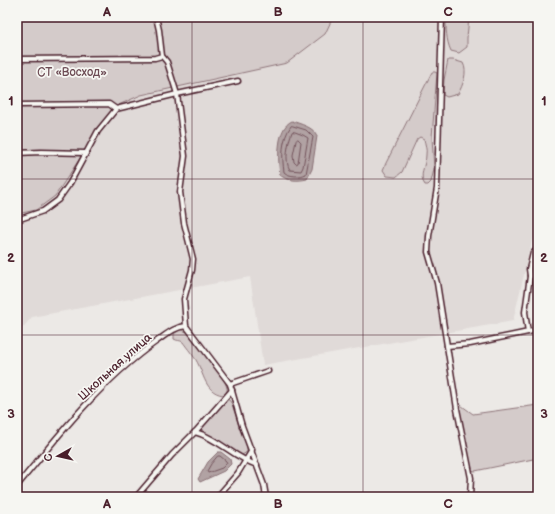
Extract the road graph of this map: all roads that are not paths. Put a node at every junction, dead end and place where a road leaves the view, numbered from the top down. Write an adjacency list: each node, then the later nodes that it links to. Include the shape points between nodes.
1 (156, 17): 3 (street)
2 (442, 17): 18 (street, via 437,188 428,252 435,274)
3 (162, 56): 4 (street); 6 (street, via 167,62)
4 (17, 58)
5 (238, 81): 6 (street)
6 (177, 94): 8 (street); 15 (street, via 185,156 180,192 192,259 192,270 184,299)
7 (17, 105): 8 (street, via 109,104)
8 (116, 109): 10 (street, via 98,131)
9 (17, 153): 10 (street)
10 (85, 154): 11 (street, via 58,200 42,211)
11 (17, 220)
12 (538, 249): 14 (street, via 532,256)
13 (538, 274): 14 (street)
14 (530, 276): 17 (street, via 525,308)
15 (186, 326): 20 (street); 26 (street, Школьная улица, via 175,328 146,349 100,390)
16 (538, 330): 17 (street)
17 (528, 332): 18 (street)
18 (447, 346): 30 (street, via 471,478)
19 (268, 371): 20 (street)
20 (230, 384): 21 (street)
21 (232, 390): 22 (street); 23 (street)
22 (194, 432): 24 (street, via 211,438); 27 (street)
23 (252, 450): 24 (street); 25 (street)
24 (246, 462): 25 (street); 28 (street)
25 (258, 466): 29 (street)
26 (17, 486)
27 (136, 497)
28 (217, 497)
29 (266, 497)
30 (470, 497)

